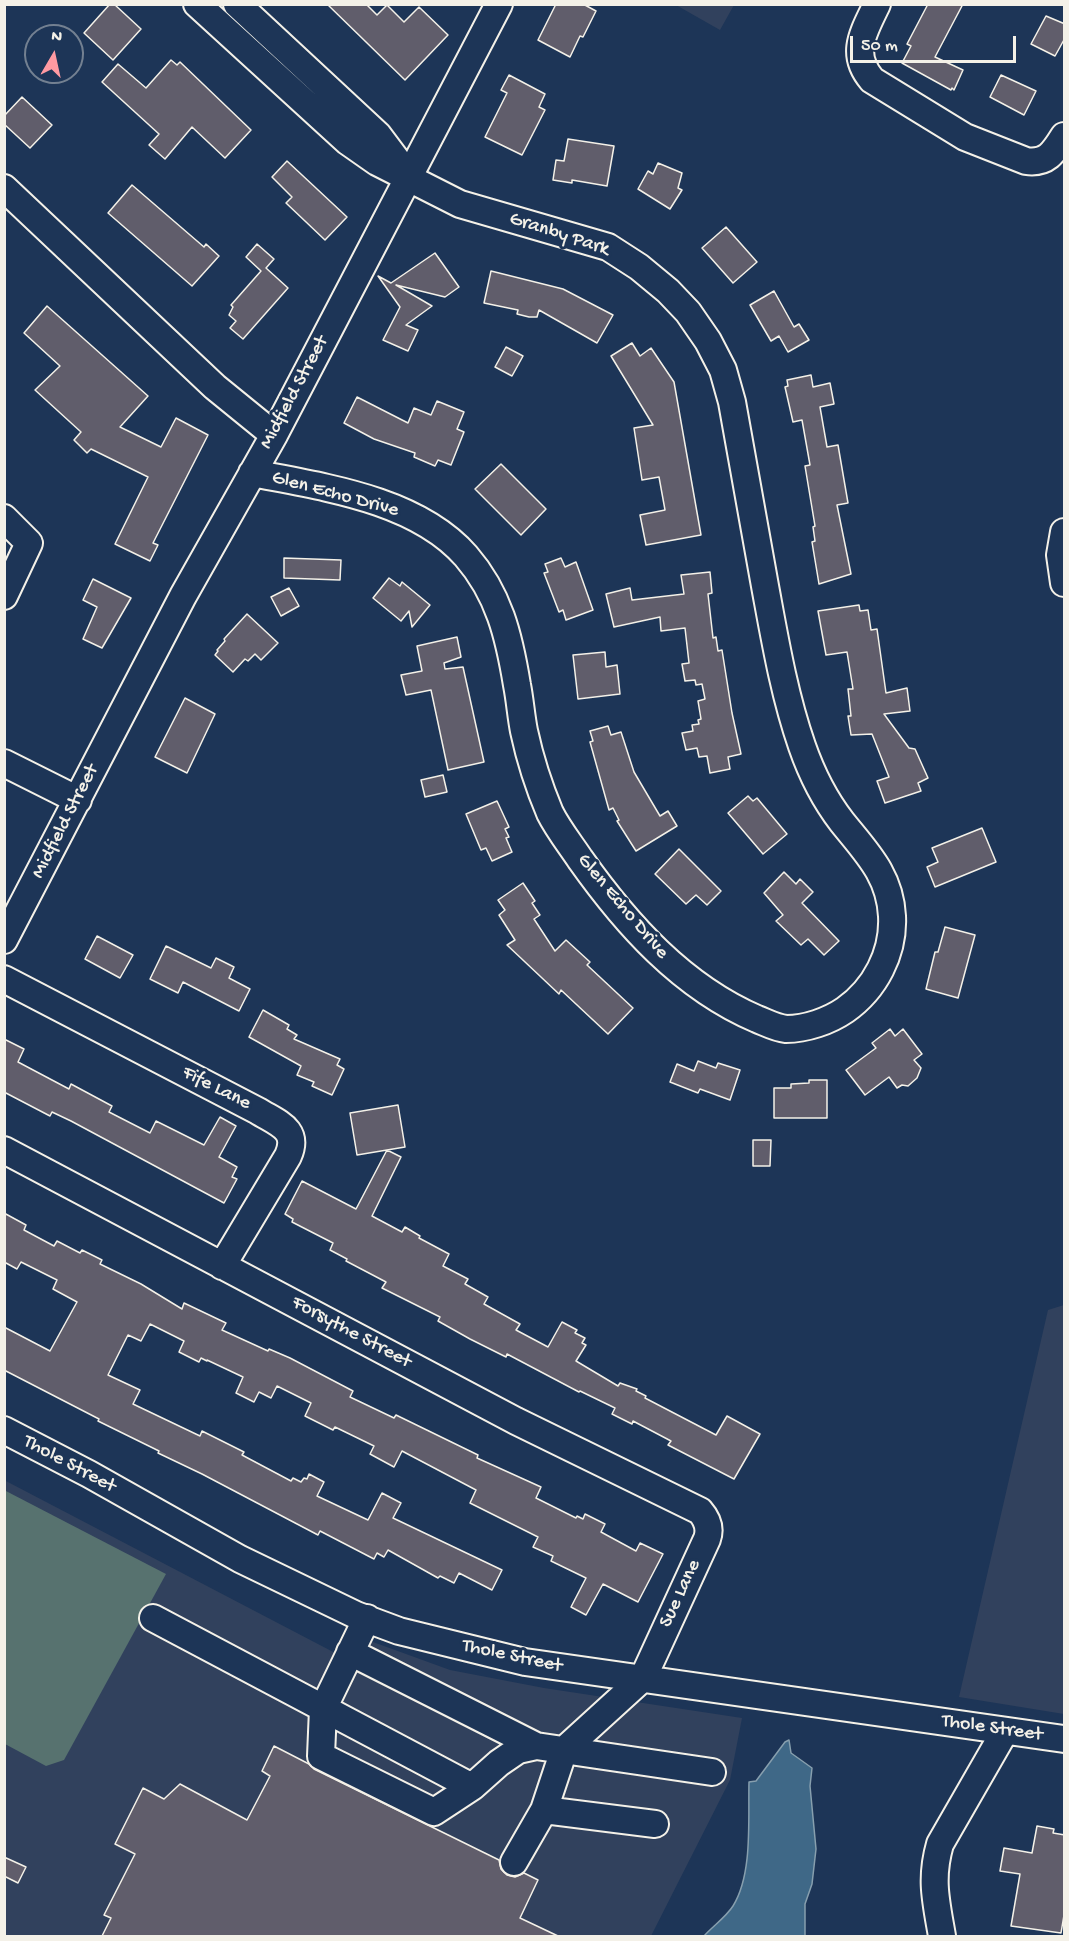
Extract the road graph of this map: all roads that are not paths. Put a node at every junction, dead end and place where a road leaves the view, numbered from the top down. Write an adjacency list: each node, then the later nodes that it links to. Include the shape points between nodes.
1 (197, 4): 6 (street, Granby Park, via 346,141 377,162)
2 (237, 4): 6 (street, Granby Park, via 378,135)
3 (499, 4): 6 (street, Midfield Street)
4 (877, 4): 5 (street, via 860,45 860,62 872,80 965,137 1026,161 1044,160)
5 (1065, 136)
6 (410, 177): 8 (street, Midfield Street); 11 (street, Granby Park, via 460,204 608,247 668,291 688,312 723,370)
7 (5, 189): 8 (street, via 215,387)
8 (274, 435): 9 (street, Midfield Street)
9 (252, 473): 11 (street, Glen Echo Drive, via 390,506 440,532 464,553 501,611 535,773 565,837 636,929 681,974 741,1012 782,1029 814,1025 855,1002 883,965 892,919 881,875 868,852 840,819 802,747 780,668); 16 (street, Midfield Street, via 183,596)
10 (4, 518): 14 (street, via 29,543)
11 (753, 522)
12 (1065, 532): 13 (street, via 1060,555)
13 (1065, 583)
14 (4, 596)
15 (4, 762): 16 (street)
16 (78, 800): 17 (street, Midfield Street)
17 (4, 940)
18 (4, 979): 20 (street, Fife Lane, via 288,1129 292,1148)
19 (4, 1150): 20 (street, Forsythe Street)
20 (222, 1266): 22 (street, Forsythe Street, via 516,1421)
21 (4, 1430): 24 (street, Thole Street, via 240,1560)
22 (700, 1510): 26 (street, Sue Lane, via 707,1519 707,1539)
23 (153, 1618): 27 (street)
24 (367, 1618): 25 (street); 26 (street, Thole Street, via 399,1631 525,1662)
25 (350, 1652): 27 (street); 30 (street)
26 (643, 1678): 28 (street, Thole Street); 31 (street)
27 (323, 1708): 33 (street); 33 (street, via 321,1756 434,1812)
28 (1005, 1731): 29 (street, Thole Street); 37 (street, via 940,1844 933,1882)
29 (1065, 1739)
30 (536, 1746): 31 (street); 33 (street, via 518,1750)
31 (564, 1750): 32 (street); 34 (street)
32 (712, 1772)
33 (472, 1787)
34 (544, 1810): 35 (street); 36 (street)
35 (655, 1824)
36 (514, 1862)
37 (942, 1936)

